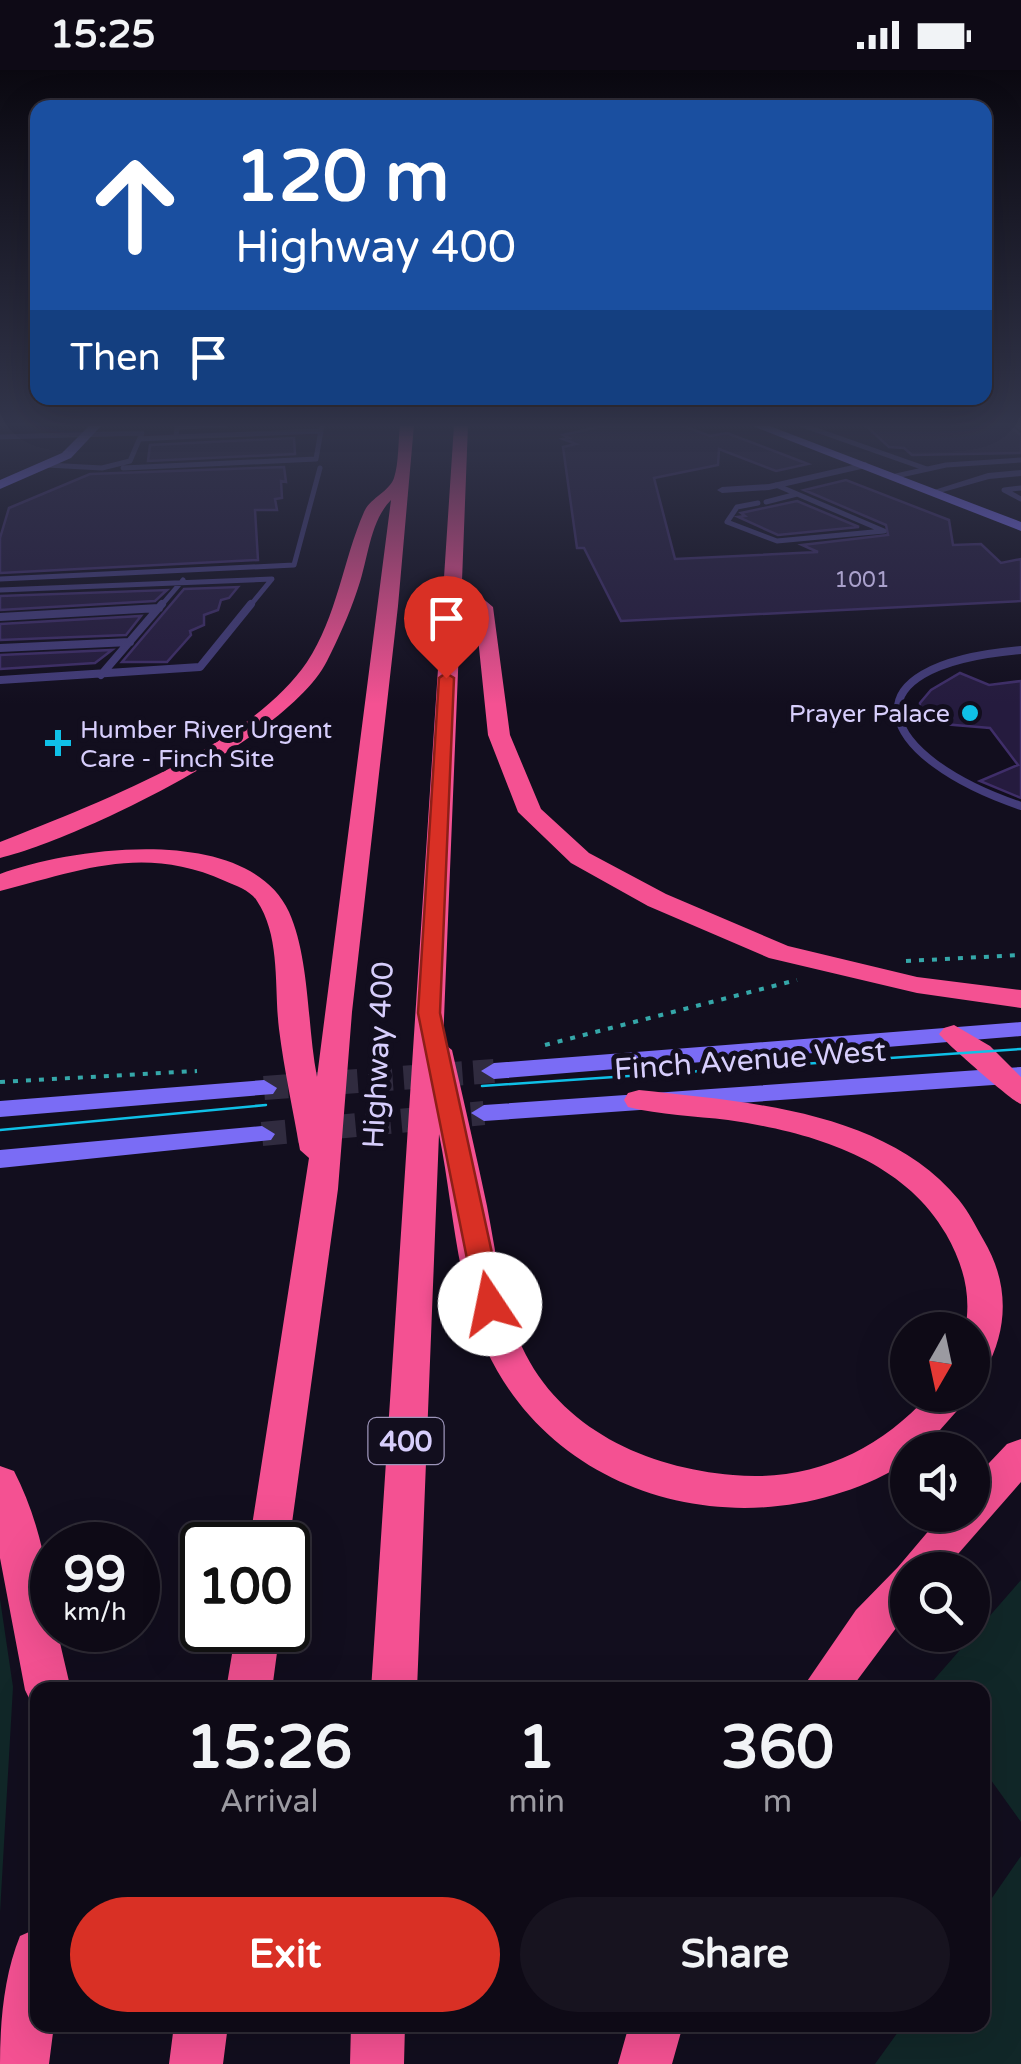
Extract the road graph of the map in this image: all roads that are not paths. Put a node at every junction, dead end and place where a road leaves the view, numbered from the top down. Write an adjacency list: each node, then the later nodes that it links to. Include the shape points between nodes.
1 (307, 518): 7 (lane, via 294,565)
2 (370, 518): 19 (highway, via 316,664 277,706 207,758)
3 (396, 518): 33 (highway, Highway 400)
4 (456, 518): 9 (highway, Highway 400 / 400)
5 (730, 518): 6 (lane, via 777,541 884,531)
6 (854, 518)
7 (0, 579)
8 (184, 580): 10 (lane); 11 (lane); 16 (lane, via 272,579 200,667)
9 (453, 583): 21 (highway, via 484,607 499,735 530,812 580,858 656,900 779,952 917,986); 22 (highway, Highway 400 / 400)
10 (0, 590)
11 (159, 608): 12 (lane); 13 (lane)
12 (0, 617)
13 (130, 642): 14 (lane); 16 (lane)
14 (0, 648)
15 (1021, 650): 18 (lane, via 940,662 897,698 908,740 932,765)
16 (101, 675): 17 (lane)
17 (0, 680)
18 (1021, 806)
19 (0, 851)
20 (0, 884): 33 (highway, via 95,860 157,856 218,865 266,892 288,942 292,1015)
21 (1021, 999)
22 (429, 1013): 35 (highway, via 504,1348 524,1386 580,1441 639,1474 710,1492 768,1493 822,1486 868,1468); 46 (highway, Highway 400 / 400)
23 (1021, 1029): 24 (main road, Finch Avenue West)
24 (954, 1034): 25 (main road, Finch Avenue West); 26 (highway)
25 (494, 1071)
26 (1014, 1082): 28 (main road, Finch Avenue West)
27 (264, 1088): 29 (main road)
28 (639, 1100): 30 (main road, Finch Avenue West); 34 (highway, via 805,1124 878,1153 942,1202 967,1236 985,1280)
29 (0, 1109)
30 (484, 1113)
31 (262, 1134): 32 (main road)
32 (0, 1159)
33 (322, 1189): 39 (highway, Highway 400)
34 (988, 1312)
35 (935, 1412)
36 (1021, 1456): 38 (highway)
37 (0, 1482): 44 (highway)
38 (990, 1490)
39 (273, 1522)
40 (952, 1532): 41 (highway)
41 (934, 1552)
42 (890, 1602): 47 (highway)
43 (255, 1652): 45 (highway)
44 (46, 1682)
45 (251, 1682)
46 (394, 1682)
47 (830, 1682)
48 (30, 2009): 52 (highway)
49 (201, 2032): 53 (highway)
50 (378, 2032): 54 (highway)
51 (654, 2032): 55 (highway)
52 (22, 2064)
53 (196, 2064)
54 (376, 2064)
55 (645, 2064)

